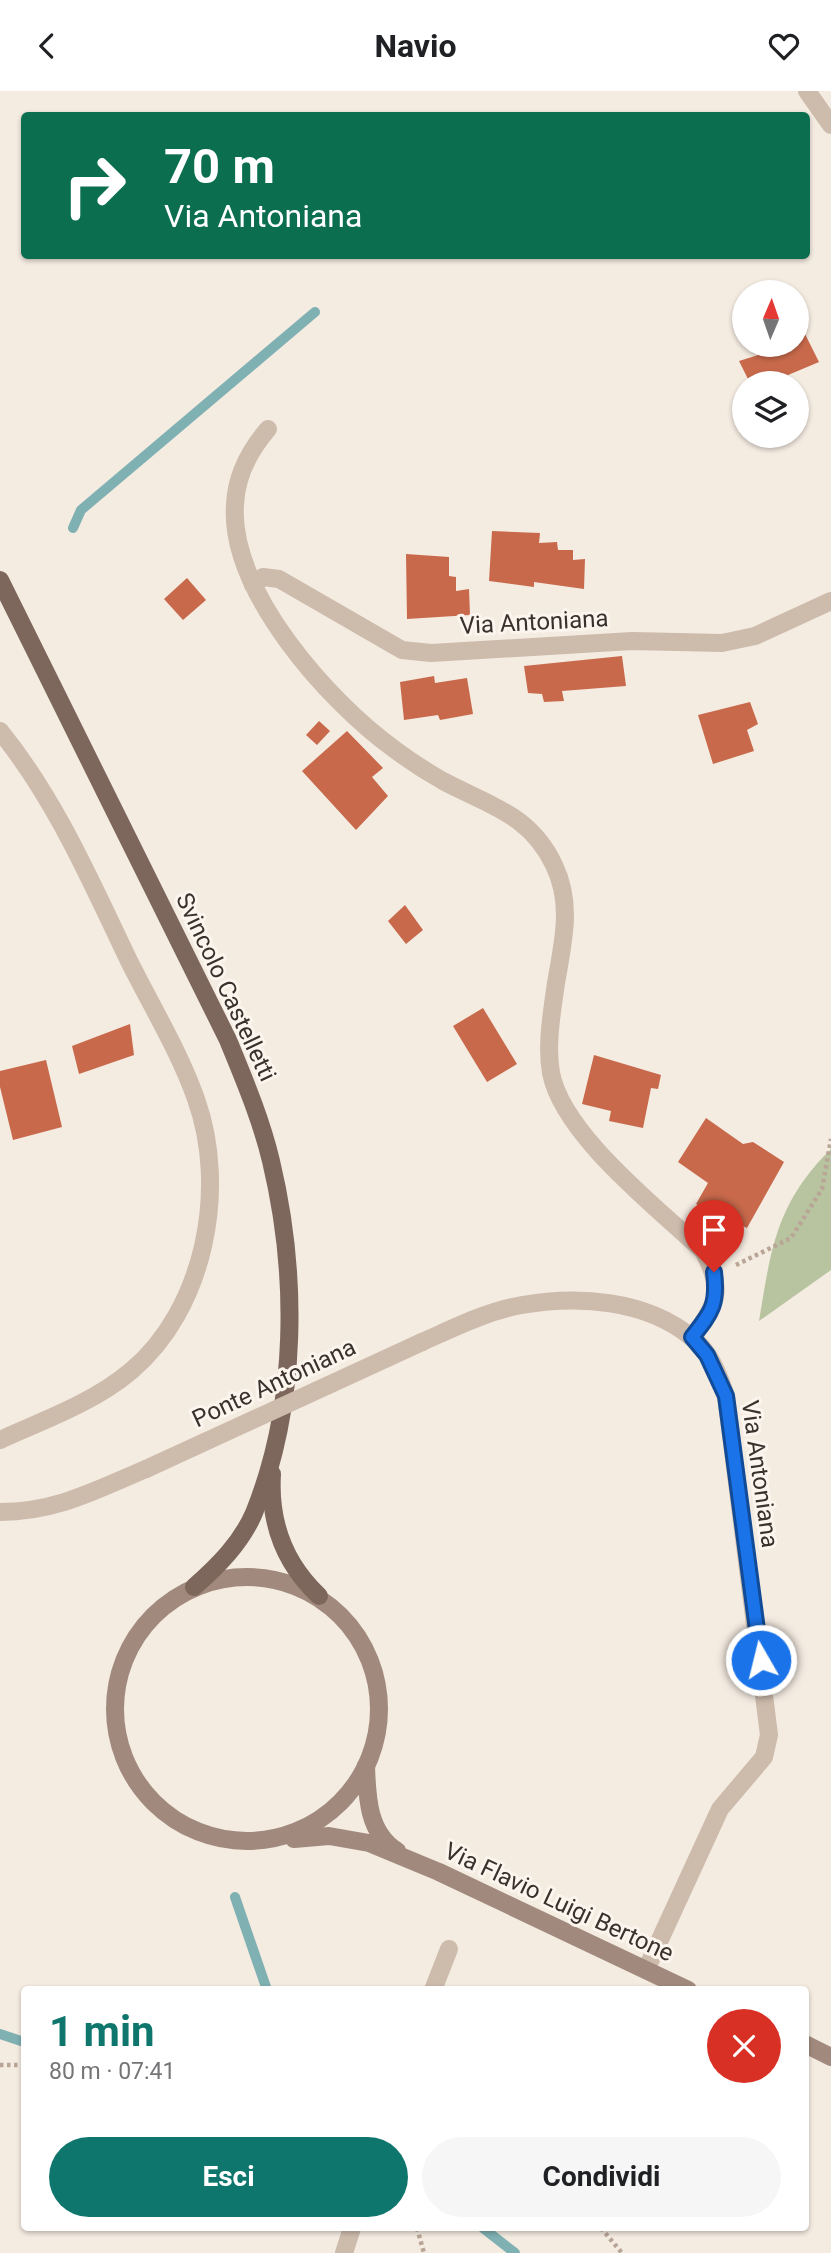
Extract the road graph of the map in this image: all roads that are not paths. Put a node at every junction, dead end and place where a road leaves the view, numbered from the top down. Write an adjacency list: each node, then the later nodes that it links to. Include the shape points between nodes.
1 (807, 91): 2 (street)
2 (831, 125)
3 (268, 429): 5 (street, via 252,448 234,505 236,533)
4 (0, 580): 10 (main road, Svincolo Castelletti, via 228,1040 253,1100 271,1159 289,1283 280,1425)
5 (253, 585): 6 (street, Via Antoniana, via 263,577 279,579 391,645 431,653 632,641 722,643 755,636); 8 (street, via 301,656 349,712 394,750 443,781 492,802 530,828 554,864 567,910 550,1041 551,1073 579,1132 703,1251 714,1272 717,1294 712,1313)
6 (831, 601)
7 (0, 731): 9 (street, via 42,789 68,836 181,1063 206,1136 211,1185 197,1271 179,1313 152,1352 91,1399)
8 (692, 1337): 11 (street, Ponte Antoniana, bridge, via 660,1318 609,1302 521,1305 479,1317 59,1506 35,1512); 18 (street, Via Antoniana, via 707,1355 726,1396 769,1735 764,1757 720,1809)
9 (0, 1440)
10 (274, 1446): 12 (main road, via 253,1514 229,1553); 13 (main road, via 271,1489 277,1532 300,1578)
11 (0, 1512)
12 (194, 1587): 13 (street, Via Flavio Luigi Bertone, via 231,1576 276,1578); 15 (street, Via Flavio Luigi Bertone, via 152,1614 128,1648 115,1688 115,1730 128,1770 153,1803 178,1822 227,1840)
13 (319, 1596): 14 (street, Via Flavio Luigi Bertone, via 353,1627 374,1667 381,1712)
14 (366, 1766): 15 (street, via 348,1796 312,1825); 16 (street, Via Flavio Luigi Bertone, via 367,1795 378,1833)
15 (269, 1840): 16 (street, Via Flavio Luigi Bertone, via 329,1836)
16 (408, 1859): 18 (street, Via Flavio Luigi Bertone)
17 (449, 1949): 19 (street)
18 (646, 1970): 20 (street, Via Flavio Luigi Bertone)
19 (435, 1986)
20 (680, 1986)
21 (809, 2046): 22 (street)
22 (831, 2057)
23 (351, 2231): 24 (street)
24 (344, 2253)

